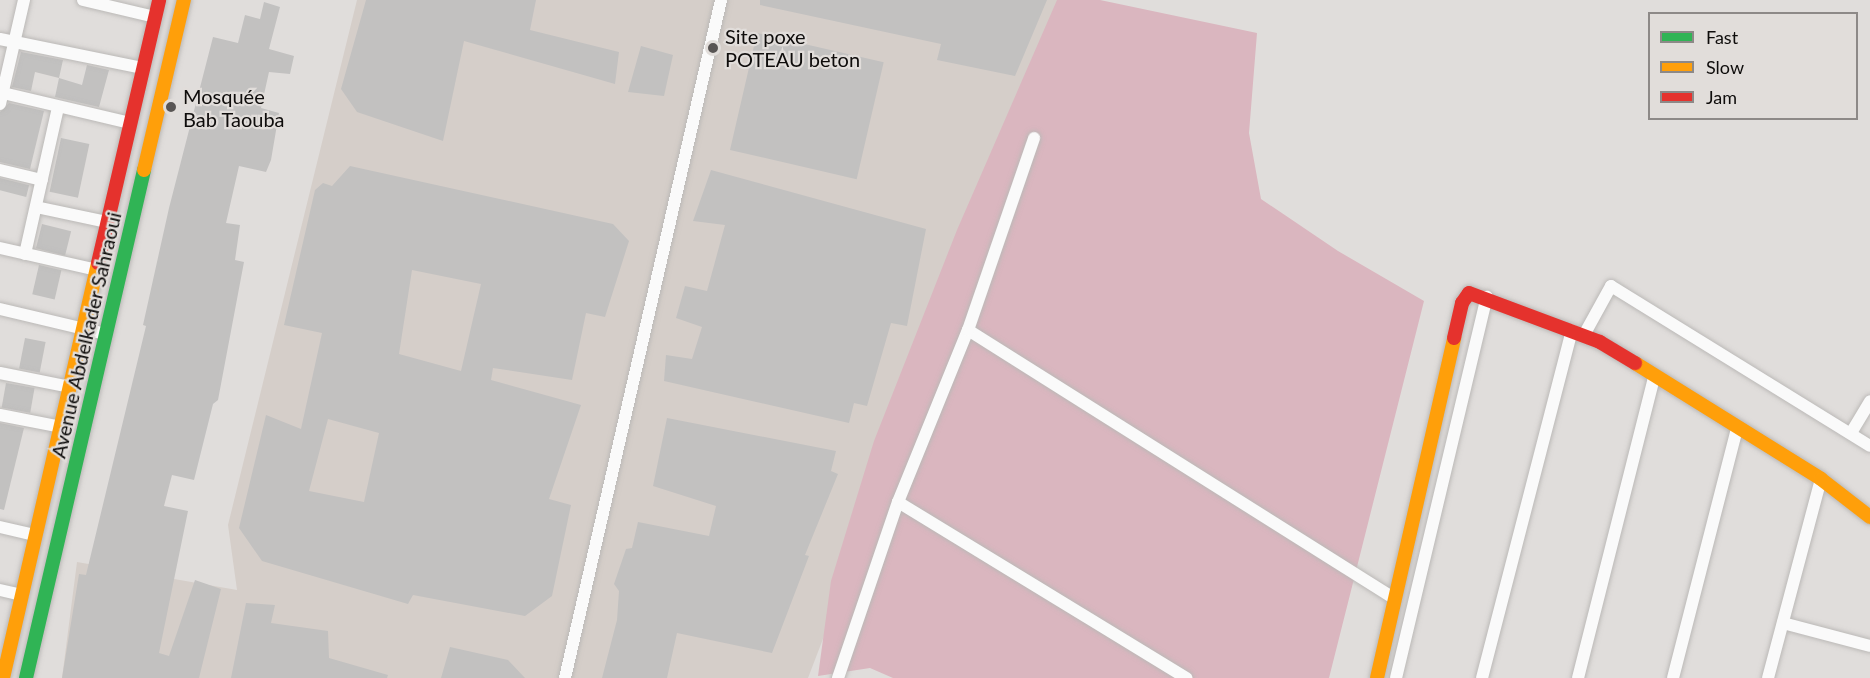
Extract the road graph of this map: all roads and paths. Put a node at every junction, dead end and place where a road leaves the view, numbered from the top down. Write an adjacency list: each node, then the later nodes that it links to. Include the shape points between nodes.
1 (24, 0): 8 (street)
2 (85, 0): 6 (street)
3 (159, 0): 6 (main road, Avenue Abdelkader Sahraoui)
4 (184, 0): 26 (main road, Avenue Abdelkader Sahraoui)
5 (721, 0): 49 (street)
6 (155, 17): 9 (main road, Avenue Abdelkader Sahraoui)
7 (0, 39): 8 (street)
8 (15, 42): 9 (street); 10 (street)
9 (144, 68): 12 (main road, Avenue Abdelkader Sahraoui)
10 (1, 99): 11 (street)
11 (58, 108): 12 (street); 15 (street)
12 (130, 123): 17 (main road, Avenue Abdelkader Sahraoui)
13 (1034, 138): 24 (street)
14 (0, 171): 15 (street)
15 (42, 180): 16 (street)
16 (36, 207): 17 (street); 19 (street)
17 (107, 222): 20 (main road, Avenue Abdelkader Sahraoui)
18 (0, 248): 19 (street)
19 (26, 254): 20 (street)
20 (97, 270): 23 (main road, Avenue Abdelkader Sahraoui)
21 (1486, 297): 25 (main road); 43 (main road, via 1469,293 1462,303); 53 (street)
22 (0, 309): 23 (street)
23 (83, 328): 26 (street); 29 (main road, Avenue Abdelkader Sahraoui)
24 (968, 330): 37 (street); 43 (street)
25 (1578, 332): 28 (main road); 34 (street, via 1611,286); 54 (street)
26 (106, 334): 48 (main road, Avenue Abdelkader Sahraoui)
27 (0, 373): 29 (street)
28 (1654, 377): 33 (main road); 55 (street)
29 (70, 387): 32 (main road, Avenue Abdelkader Sahraoui)
30 (1870, 401): 34 (street)
31 (0, 415): 32 (street)
32 (60, 427): 40 (main road, Avenue Abdelkader Sahraoui)
33 (1737, 428): 36 (main road); 56 (street)
34 (1851, 433): 35 (street)
35 (1870, 446)
36 (1821, 479): 38 (main road); 44 (street)
37 (898, 502): 50 (street); 51 (street)
38 (1870, 517)
39 (0, 527): 40 (street)
40 (36, 535): 42 (main road, Avenue Abdelkader Sahraoui)
41 (0, 590): 42 (street)
42 (22, 595): 46 (main road, Avenue Abdelkader Sahraoui)
43 (1395, 599): 52 (main road)
44 (1783, 623): 45 (street); 57 (street)
45 (1870, 646)
46 (4, 654): 47 (main road, Avenue Abdelkader Sahraoui)
47 (3, 678)
48 (26, 678)
49 (565, 678)
50 (838, 678)
51 (1186, 678)
52 (1377, 678)
53 (1396, 678)
54 (1482, 678)
55 (1578, 678)
56 (1673, 678)
57 (1768, 678)

